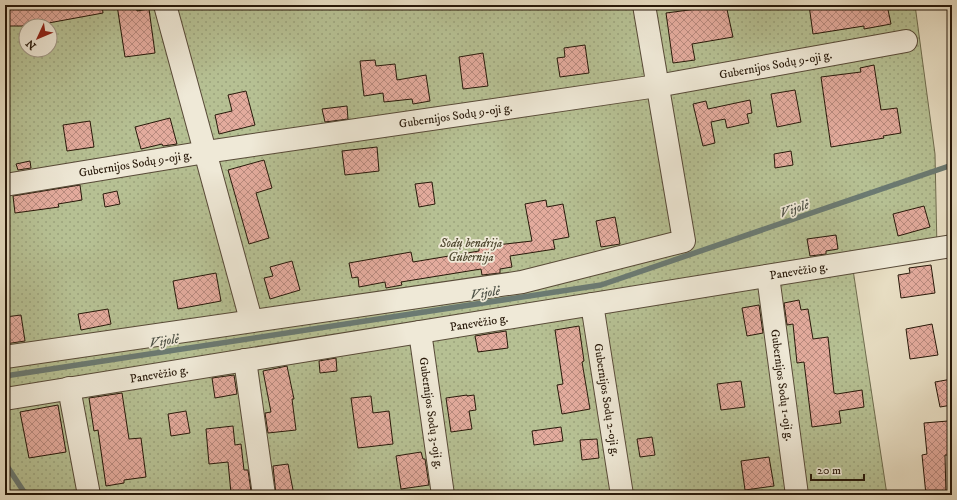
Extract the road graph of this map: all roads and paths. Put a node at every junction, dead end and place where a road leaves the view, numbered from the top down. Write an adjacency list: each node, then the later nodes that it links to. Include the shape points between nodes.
1 (165, 5): 5 (street)
2 (644, 5): 4 (street)
3 (906, 41): 4 (street, Gubernijos Sodų 9-oji g.)
4 (657, 86): 5 (street, Gubernijos Sodų 9-oji g.); 10 (street, via 684,241 522,282)
5 (206, 152): 6 (street, Gubernijos Sodų 9-oji g.); 10 (street)
6 (5, 185)
7 (952, 246): 8 (street, Panevėžio g.)
8 (768, 276): 9 (street, Panevėžio g.); 20 (street, Gubernijos Sodų 1-oji g.)
9 (592, 304): 11 (street, Panevėžio g.); 19 (street, Gubernijos Sodų 2-oji g.)
10 (251, 320): 12 (street)
11 (420, 332): 13 (street, Panevėžio g.); 18 (street, Gubernijos Sodų 3-oji g.)
12 (5, 357)
13 (245, 360): 14 (street, Panevėžio g.); 17 (street)
14 (69, 388): 15 (street, Panevėžio g.); 16 (street)
15 (5, 399)
16 (89, 495)
17 (264, 495)
18 (443, 495)
19 (622, 495)
20 (798, 495)

